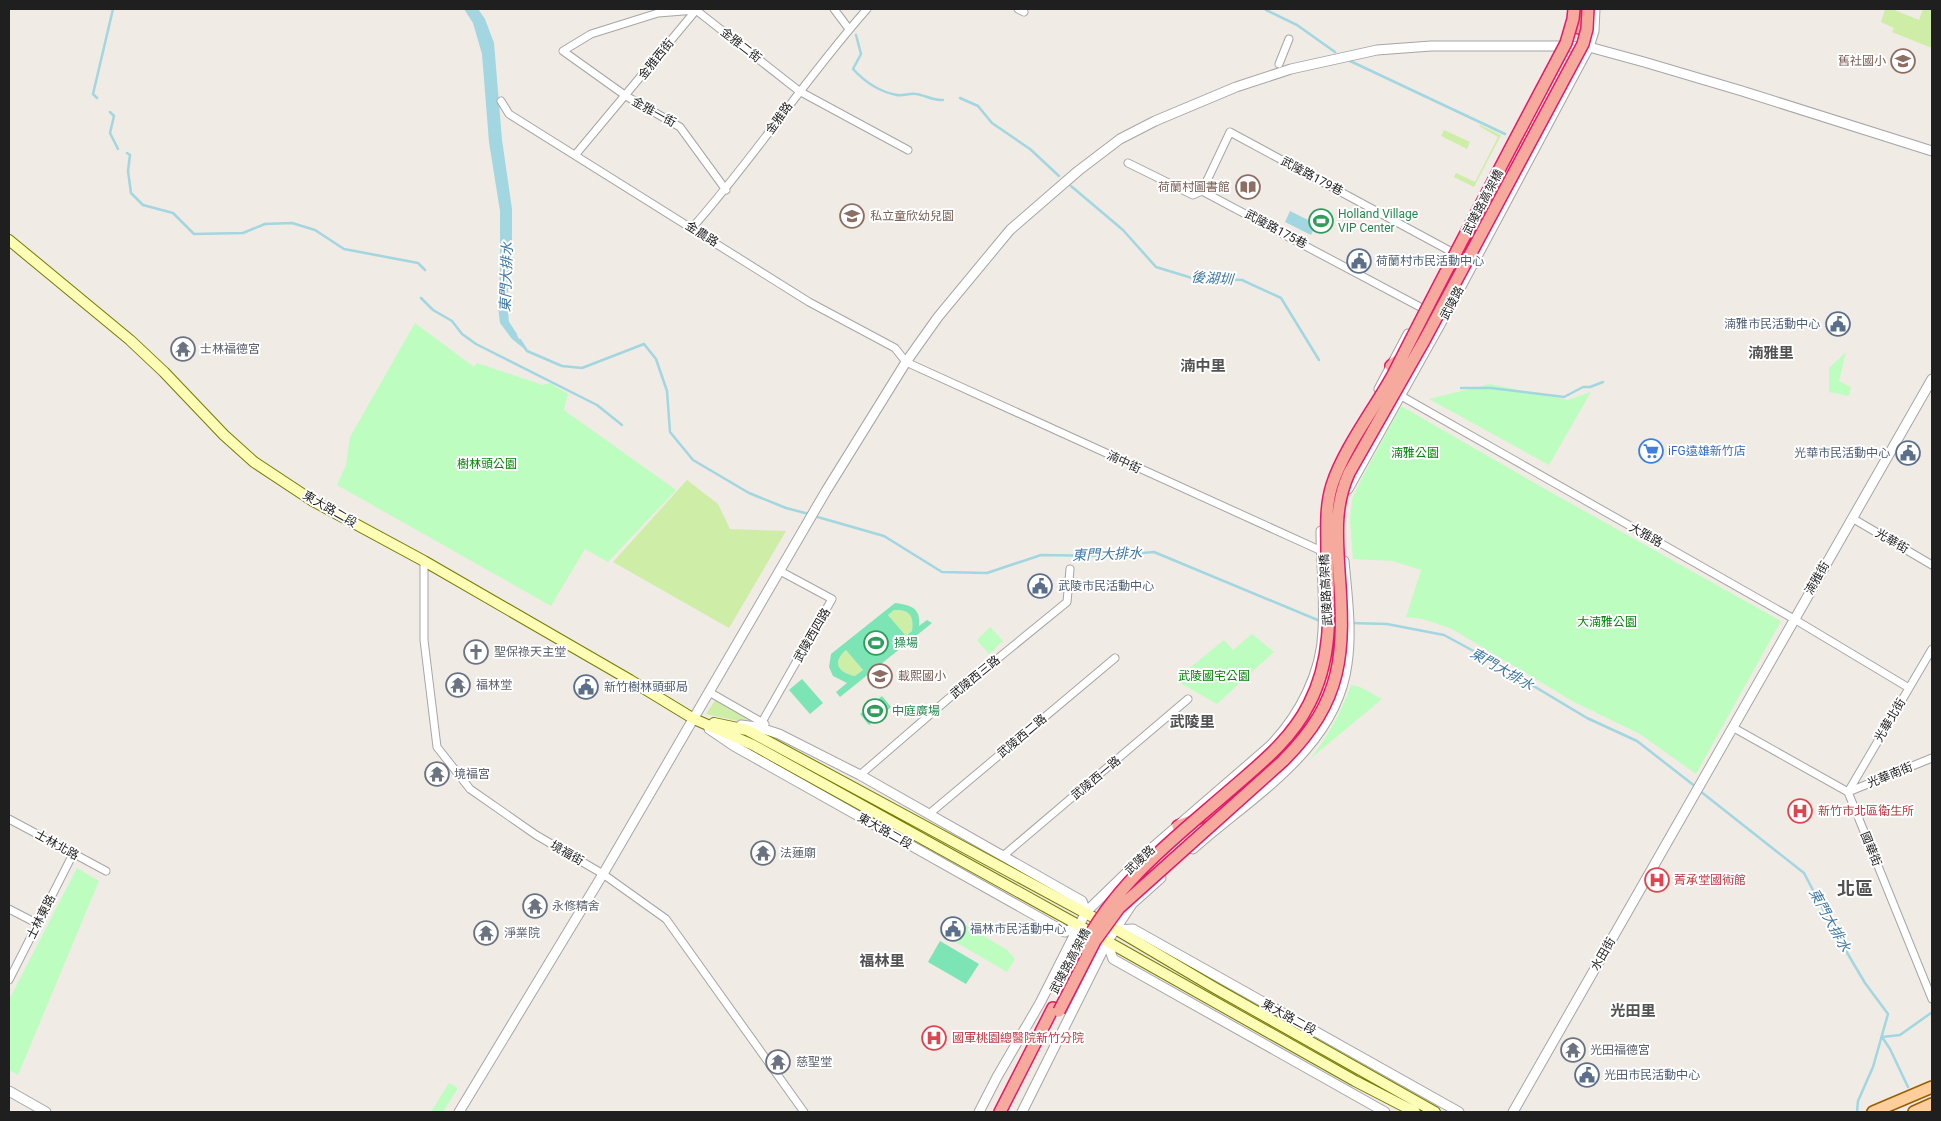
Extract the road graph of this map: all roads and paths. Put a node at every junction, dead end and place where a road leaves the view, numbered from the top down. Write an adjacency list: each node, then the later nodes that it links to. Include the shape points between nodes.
1 (834, 9): 9 (street)
2 (867, 9): 9 (street, 金雅路)
3 (1568, 9): 11 (street, 武陵路, via 1566,30)
4 (1574, 9): 35 (highway, 武陵路高架橋, bridge, via 1566,43 1392,376 1338,470 1328,504)
5 (1581, 9): 27 (highway, via 1572,47)
6 (1588, 9): 35 (highway, 武陵路高架橋, bridge, via 1583,44 1425,339 1348,473)
7 (1595, 9): 12 (street, 武陵路)
8 (697, 10): 14 (street, 金雅二街); 15 (street, 金雅西街); 15 (street, 金雅一街, via 658,13 591,34 563,51)
9 (850, 28): 14 (street, 金雅路)
10 (1289, 39): 13 (street)
11 (1558, 46): 12 (street); 25 (street, 武陵路); 28 (street, via 1431,46 1377,50 1291,69 1236,86 1155,121 1113,144 1010,230 938,317)
12 (1589, 48): 18 (street, via 1742,91); 30 (street, 武陵路)
13 (1279, 64)
14 (799, 91): 17 (street, 金雅二街); 21 (street, 金雅路)
15 (626, 96): 19 (street, 金雅西街); 21 (street, 金雅一街, via 680,127)
16 (501, 101): 19 (street, 金農路, via 509,114)
17 (908, 150)
18 (1932, 151)
19 (576, 154): 23 (street, 金農路)
20 (1128, 163): 22 (street, 武陵路175巷, via 1194,195)
21 (726, 190): 23 (street, 金雅路)
22 (1202, 190): 25 (street, 武陵路179巷, via 1230,132); 26 (street, 武陵路175巷)
23 (692, 228): 28 (street, 金農路, via 809,302 895,348)
24 (9, 240): 39 (main road, 東大路二段, via 130,340 254,462 313,501)
25 (1450, 251): 26 (street, 武陵路)
26 (1422, 308): 29 (street, 武陵路)
27 (1419, 338): 29 (highway); 30 (highway)
28 (906, 362): 36 (street, 湳中街); 42 (street)
29 (1390, 366): 32 (street, 武陵路)
30 (1411, 377): 33 (street, 武陵路)
31 (1932, 379): 34 (street, 湳雅街)
32 (1382, 383): 33 (street, 大雅路); 36 (street, 武陵路, via 1333,468 1322,505)
33 (1400, 396): 38 (street, 武陵路, via 1349,485 1342,522); 43 (street, 大雅路)
34 (1852, 518): 40 (street, 光華街); 43 (street, 湳雅街)
35 (1332, 538): 59 (highway, bridge, via 1335,651 1319,702 1298,735 1281,754); 76 (highway, 武陵路高架橋, bridge, via 1342,623 1340,660 1322,714 1284,761 1119,908 1094,941)
36 (1321, 552): 37 (street, 湳中街); 45 (street, 武陵路, via 1323,632)
37 (1333, 555): 38 (street, 湳中街); 47 (street, via 1337,632)
38 (1343, 555): 47 (street, 武陵路, via 1348,603)
39 (424, 561): 51 (main road, 東大路二段); 67 (street, 境福街, via 424,640 437,747 470,789 536,835)
40 (1932, 565)
41 (1070, 569): 56 (street, 武陵西三路, via 1067,602)
42 (780, 571): 49 (street); 52 (street, 武陵西四路, via 832,599)
43 (1794, 619): 48 (street, 大雅路); 53 (street, 湳雅街)
44 (1932, 649): 48 (street, 光華北街)
45 (1320, 652): 47 (street); 62 (street, 武陵路, via 1304,698 1280,737)
46 (1115, 658): 60 (street, 武陵西二路)
47 (1346, 660): 63 (street, via 1342,683 1331,711 1309,746 1297,760)
48 (1910, 688): 58 (street, 光華北街)
49 (710, 692): 51 (street); 52 (street, 東大路二段)
50 (1188, 699): 65 (street, 武陵西一路)
51 (694, 719): 54 (street, 東大路二段, via 757,727); 67 (street); 69 (main road, 東大路二段, via 747,730); 71 (main road, 東大路二段, via 753,745)
52 (762, 722): 54 (street, 東大路二段)
53 (1734, 728): 57 (street, 湳雅街); 58 (street)
54 (780, 734): 56 (street, 東大路二段)
55 (1932, 758): 58 (street, 光華南街)
56 (860, 775): 60 (street, 東大路二段)
57 (1704, 778): 91 (street, 水田街)
58 (1848, 792): 75 (street, 國華街)
59 (1216, 811): 62 (highway); 63 (highway)
60 (929, 814): 65 (street, 東大路二段)
61 (9, 819): 64 (street, 士林北路)
62 (1178, 826): 69 (street, 武陵路)
63 (1202, 841): 72 (street, via 1132,904)
64 (73, 854): 66 (street, 士林北路); 70 (street, 士林東路)
65 (1003, 856): 69 (street, 東大路二段, via 1082,901)
66 (106, 871)
67 (603, 874): 81 (street); 82 (street, 境福街, via 666,919)
68 (9, 909): 70 (street)
69 (1086, 912): 71 (street, 武陵路); 72 (main road, 東大路二段)
70 (38, 924): 74 (street, 士林東路)
71 (1079, 925): 73 (main road, 東大路二段); 83 (street, 武陵路)
72 (1117, 930): 73 (street); 89 (main road, 東大路二段); 90 (street, 東大路二段, via 1133,929)
73 (1107, 942): 86 (street); 87 (street, 東大路二段, via 1113,959); 88 (main road, 東大路二段)
74 (9, 980)
75 (1932, 999)
76 (1056, 1009): 84 (highway, 武陵路高架橋); 85 (highway, 武陵路高架橋)
77 (1932, 1087): 92 (main road)
78 (9, 1091): 80 (street)
79 (1932, 1104): 93 (main road)
80 (46, 1112)
81 (459, 1112)
82 (804, 1112)
83 (979, 1112)
84 (1000, 1112)
85 (1008, 1112)
86 (1022, 1112)
87 (1385, 1112)
88 (1415, 1112)
89 (1436, 1112)
90 (1459, 1112)
91 (1513, 1112)
92 (1873, 1112)
93 (1914, 1112)

